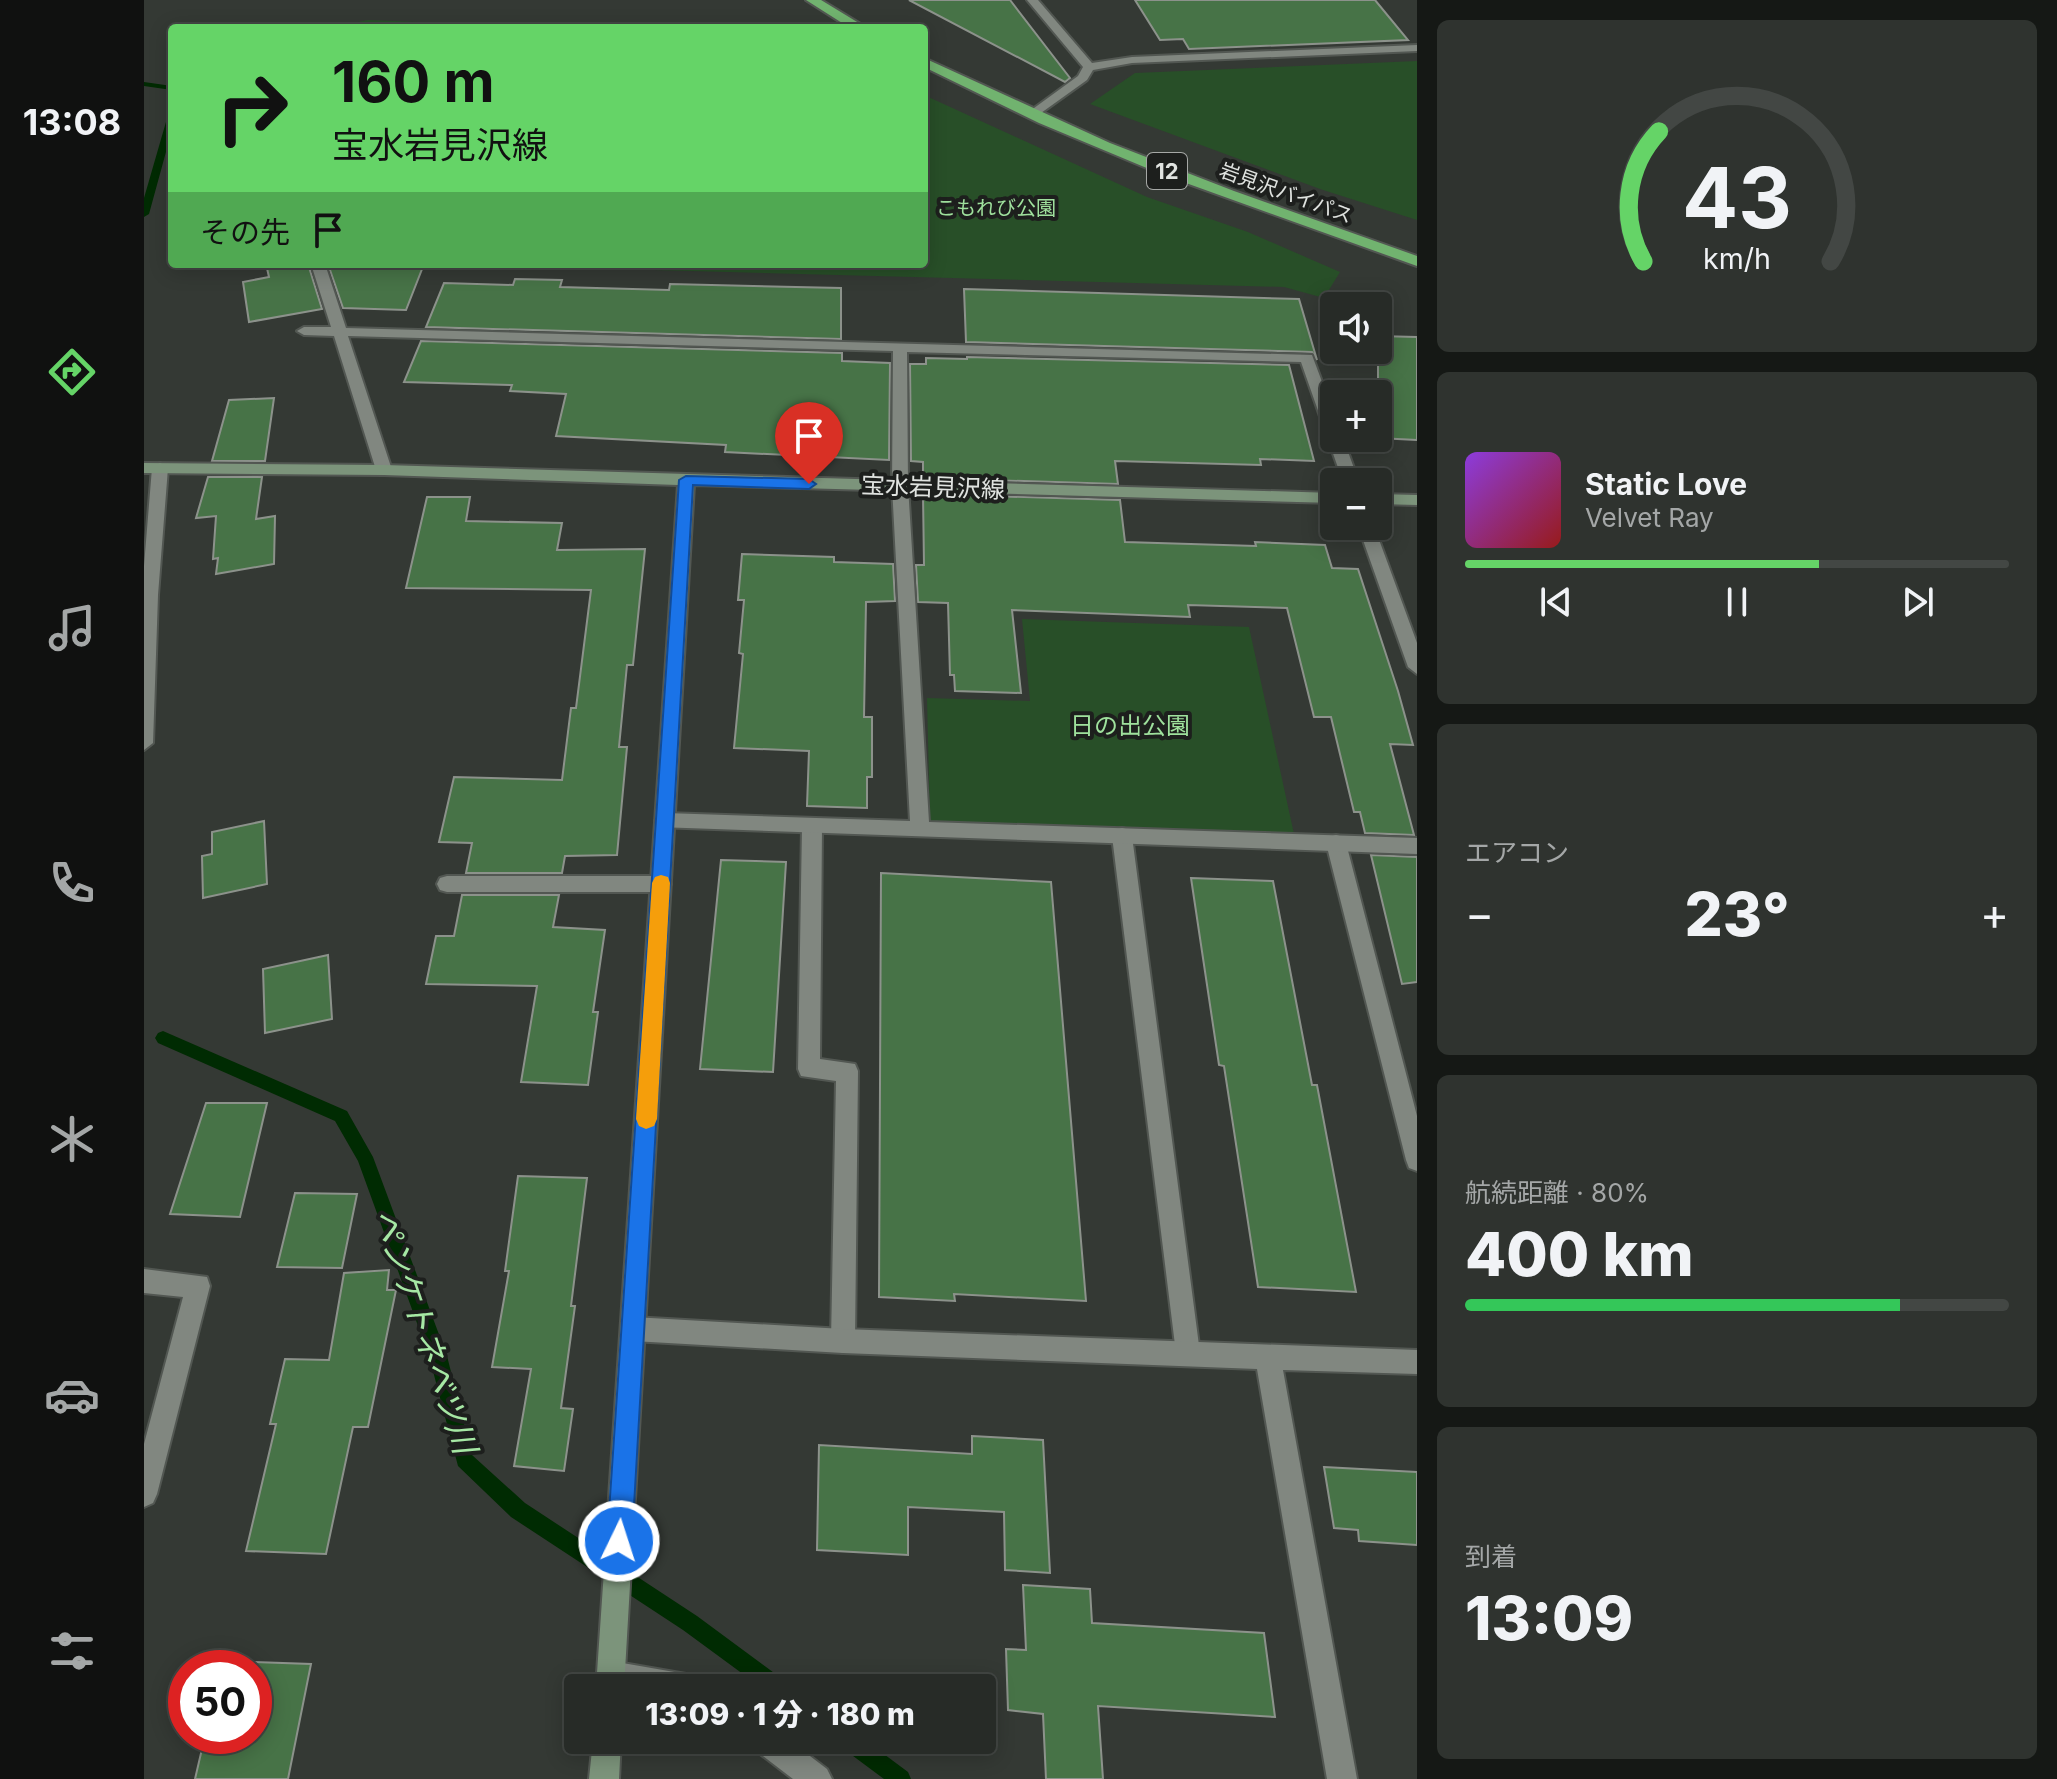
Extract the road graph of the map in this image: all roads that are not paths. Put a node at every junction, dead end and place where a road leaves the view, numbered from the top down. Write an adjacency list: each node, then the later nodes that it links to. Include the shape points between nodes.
1 (812, 0): 3 (highway)
2 (1032, 0): 6 (street)
3 (853, 24)
4 (1417, 48): 6 (street, via 1132,60)
5 (928, 64): 7 (highway, 岩見沢バイパス / 12)
6 (1089, 67): 7 (street, via 1083,78)
7 (1034, 114): 8 (highway, 岩見沢バイパス / 12, via 1256,206)
8 (1417, 261)
9 (319, 268): 10 (street)
10 (339, 330): 11 (street); 12 (street); 15 (street)
11 (304, 331)
12 (900, 346): 13 (street, via 1307,358); 17 (street)
13 (1320, 396)
14 (152, 468): 15 (main road, 宝水岩見沢線); 23 (street)
15 (384, 470): 16 (main road, 宝水岩見沢線)
16 (686, 480): 17 (main road, 宝水岩見沢線); 24 (main road)
17 (900, 486): 18 (main road, 宝水岩見沢線); 26 (street)
18 (1320, 498)
19 (1392, 499): 20 (main road)
20 (1417, 500)
21 (1371, 540): 22 (street)
22 (1417, 667)
23 (144, 743)
24 (665, 821): 25 (street); 31 (main road)
25 (812, 827): 26 (street); 35 (street, via 809,1069 847,1071)
26 (920, 829): 27 (street)
27 (1122, 836): 28 (street); 36 (street)
28 (1336, 843): 29 (street); 32 (street)
29 (1417, 846)
30 (447, 884): 31 (street)
31 (661, 884): 34 (main road)
32 (1417, 1160)
33 (144, 1281): 39 (street, via 198,1286)
34 (633, 1329): 35 (street); 40 (main road)
35 (843, 1341): 36 (street)
36 (1188, 1353): 37 (street)
37 (1268, 1358): 38 (street); 45 (street)
38 (1417, 1362)
39 (144, 1494)
40 (610, 1674)
41 (606, 1754): 43 (main road)
42 (784, 1754): 44 (street)
43 (604, 1779)
44 (817, 1779)
45 (1342, 1779)

